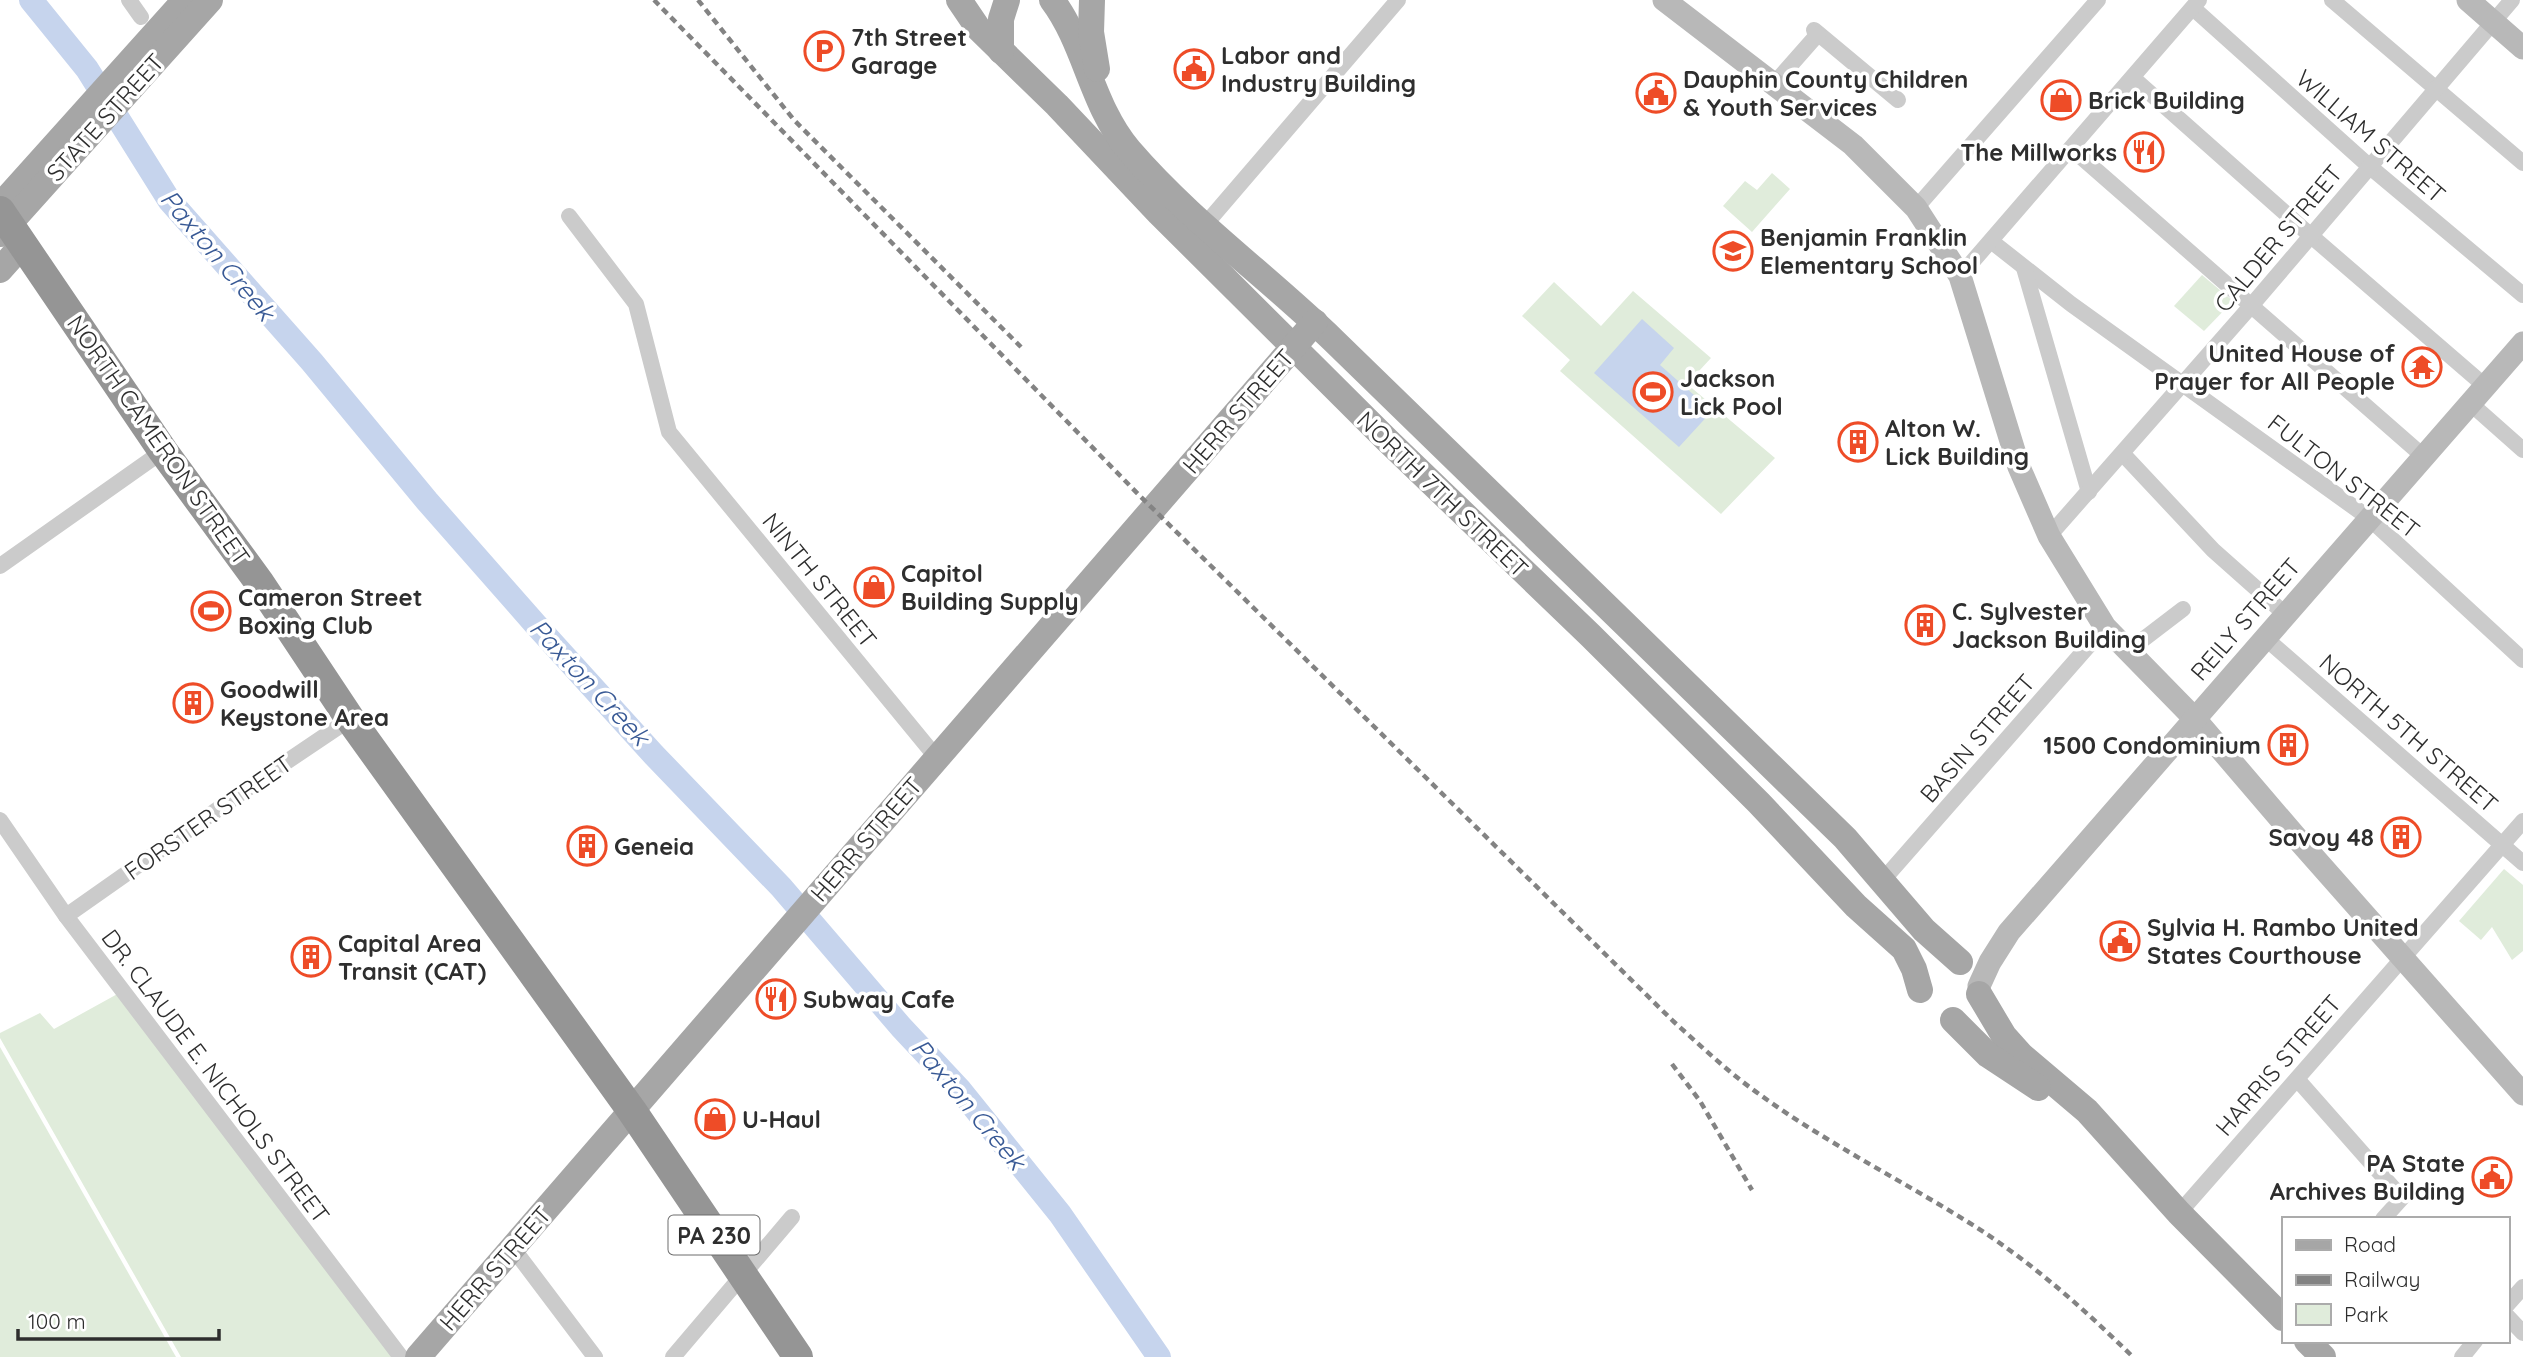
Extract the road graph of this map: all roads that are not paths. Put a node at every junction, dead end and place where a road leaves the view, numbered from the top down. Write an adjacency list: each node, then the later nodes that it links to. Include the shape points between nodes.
1 (129, 0): 15 (street)
2 (185, 0): 27 (main road, STATE STREET)
3 (210, 0): 33 (main road, STATE STREET)
4 (959, 0): 18 (main road, NORTH 7TH STREET)
5 (1007, 0): 18 (main road, via 1001,19)
6 (1052, 0): 23 (main road, NORTH 7TH STREET)
7 (1092, 0): 23 (main road, via 1091,32 1102,95)
8 (1398, 0): 31 (street)
9 (1664, 0): 20 (main road)
10 (2098, 0): 28 (street)
11 (2332, 0): 21 (street)
12 (2468, 0): 16 (main road)
13 (2512, 0): 16 (street, CALDER STREET)
14 (2196, 4): 19 (street); 26 (street, WILLIAM STREET)
15 (141, 17)
16 (2494, 22): 17 (main road); 21 (street, CALDER STREET)
17 (2523, 48)
18 (1001, 51): 42 (main road, NORTH 7TH STREET)
19 (2133, 78): 24 (street); 32 (street)
20 (1774, 84): 22 (street, via 1816,32); 28 (main road, via 1853,145)
21 (2436, 87): 25 (street); 26 (street, CALDER STREET)
22 (1898, 100)
23 (1118, 137): 31 (main road, NORTH 7TH STREET)
24 (2072, 149): 34 (street); 39 (street)
25 (2523, 163)
26 (2369, 166): 32 (street, CALDER STREET); 38 (street, WILLIAM STREET)
27 (0, 206)
28 (1916, 208): 37 (main road)
29 (0, 211): 33 (highway, NORTH CAMERON STREET / PA 230)
30 (569, 216): 62 (street, NINTH STREET, via 636,304 669,432)
31 (1204, 226): 40 (main road, NORTH 7TH STREET)
32 (2310, 235): 39 (street, CALDER STREET); 44 (street)
33 (12, 239): 36 (main road, STATE STREET); 47 (highway, NORTH CAMERON STREET / PA 230)
34 (1992, 241): 35 (street, FULTON STREET); 37 (street)
35 (2024, 268): 43 (street, FULTON STREET); 50 (street)
36 (0, 270)
37 (1960, 276): 52 (main road, via 2019,467)
38 (2523, 295)
39 (2251, 306): 43 (street, CALDER STREET); 49 (street)
40 (1315, 322): 42 (main road, HERR STREET); 67 (main road, NORTH 7TH STREET)
41 (2523, 343): 44 (main road, REILY STREET)
42 (1293, 347): 62 (main road, HERR STREET); 68 (main road, NORTH 7TH STREET, via 1759,803)
43 (2183, 383): 48 (street, CALDER STREET); 51 (street, FULTON STREET)
44 (2485, 386): 45 (main road, REILY STREET)
45 (2470, 403): 46 (street); 49 (main road, REILY STREET)
46 (2523, 450)
47 (163, 451): 53 (street); 61 (highway, NORTH CAMERON STREET / PA 230, via 259,582)
48 (2123, 454): 50 (street, CALDER STREET); 55 (street, via 2213,551)
49 (2423, 456): 51 (main road, REILY STREET)
50 (2089, 492): 52 (street, CALDER STREET)
51 (2369, 518): 55 (main road, REILY STREET); 59 (street, FULTON STREET)
52 (2049, 536): 56 (main road)
53 (0, 566)
54 (2183, 609): 58 (street)
55 (2285, 614): 57 (main road, REILY STREET)
56 (2105, 627): 58 (main road); 67 (street, BASIN STREET)
57 (2264, 637): 60 (main road, REILY STREET); 65 (street, NORTH 5TH STREET)
58 (2128, 651): 60 (main road)
59 (2523, 660)
60 (2194, 718): 70 (main road, REILY STREET); 71 (main road)
61 (350, 719): 69 (street, FORSTER STREET); 78 (highway, NORTH CAMERON STREET / PA 230)
62 (936, 757): 78 (main road, HERR STREET)
63 (0, 820): 69 (street, DR. CLAUDE E. NICHOLS STREET)
64 (2523, 821): 65 (street, HARRIS STREET)
65 (2502, 845): 66 (street, NORTH 5TH STREET); 71 (street, HARRIS STREET)
66 (2523, 863)
67 (1883, 880): 68 (main road); 72 (main road, NORTH 7TH STREET, via 1924,930)
68 (1856, 906): 73 (main road, NORTH 7TH STREET, via 1904,949)
69 (66, 916): 92 (street, DR. CLAUDE E. NICHOLS STREET)
70 (2009, 932): 72 (main road, REILY STREET); 74 (main road, REILY STREET)
71 (2403, 958): 76 (street, HARRIS STREET); 77 (main road)
72 (1962, 963): 73 (main road, via 1951,960 1933,966); 74 (main road, NORTH 7TH STREET, via 1976,977)
73 (1920, 990): 75 (main road, NORTH 7TH STREET, via 1921,1000 1933,1014)
74 (1979, 990): 75 (main road, via 1970,1011); 79 (main road, NORTH 7TH STREET, via 2004,1036 2087,1111)
75 (1953, 1020): 79 (main road, NORTH 7TH STREET, via 1988,1055 2042,1091)
76 (2297, 1079): 80 (street, HARRIS STREET); 82 (street, via 2402,1198)
77 (2523, 1094)
78 (632, 1111): 83 (main road, HERR STREET); 84 (highway, NORTH CAMERON STREET / PA 230)
79 (2131, 1162): 80 (main road, NORTH 7TH STREET)
80 (2179, 1213): 87 (main road, NORTH 7TH STREET)
81 (792, 1217): 84 (street)
82 (2385, 1217)
83 (512, 1247): 93 (main road, HERR STREET); 94 (street)
84 (742, 1277): 95 (street); 96 (highway, NORTH CAMERON STREET / PA 230)
85 (2523, 1287): 86 (street)
86 (2509, 1303)
87 (2282, 1317)
88 (2509, 1318): 89 (street)
89 (2523, 1333)
90 (2309, 1343): 97 (main road)
91 (2473, 1343): 98 (street)
92 (401, 1357)
93 (418, 1357)
94 (595, 1357)
95 (673, 1357)
96 (799, 1357)
97 (2323, 1357)
98 (2462, 1357)

